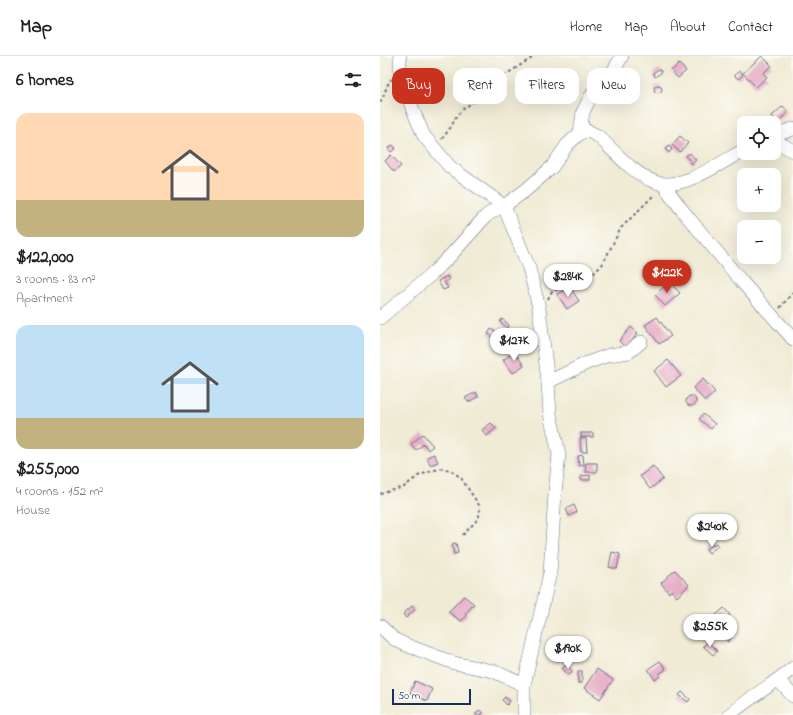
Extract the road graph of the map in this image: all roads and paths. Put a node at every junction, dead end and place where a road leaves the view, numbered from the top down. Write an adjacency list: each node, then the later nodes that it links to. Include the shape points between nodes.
1 (400, 56): 4 (street)
2 (535, 56): 12 (path, via 497,80 464,108 446,135)
3 (622, 56): 9 (street, via 614,70 591,96 583,112)
4 (400, 68)
5 (392, 78): 6 (path)
6 (380, 102)
7 (411, 104): 12 (street, via 424,136)
8 (793, 129): 10 (street)
9 (580, 133): 15 (street, via 584,131 598,136 629,166); 16 (street, via 552,167)
10 (781, 133)
11 (781, 144): 13 (street)
12 (433, 147): 16 (street, via 450,167)
13 (793, 151)
14 (737, 154): 15 (street, via 689,180)
15 (663, 185): 18 (path, via 622,228 602,265 594,273 586,280 552,291 548,300); 19 (street)
16 (504, 206): 18 (street, via 529,268); 20 (street, via 485,217 438,268)
17 (793, 292): 19 (path)
18 (539, 308): 23 (street)
19 (773, 317): 21 (street)
20 (380, 318)
21 (793, 339)
22 (641, 342): 23 (street, via 629,352 609,355 587,363)
23 (548, 382): 29 (street, via 550,414 559,454 550,573)
24 (380, 494): 25 (path, via 404,487 418,476 431,471 443,468 452,471 461,478 479,505 480,512 478,519)
25 (461, 538)
26 (380, 626): 29 (street, via 394,639 406,645 454,663 493,671)
27 (793, 668): 28 (street)
28 (778, 680): 30 (street); 32 (street)
29 (524, 685): 31 (street)
30 (793, 696)
31 (524, 715)
32 (729, 715)

